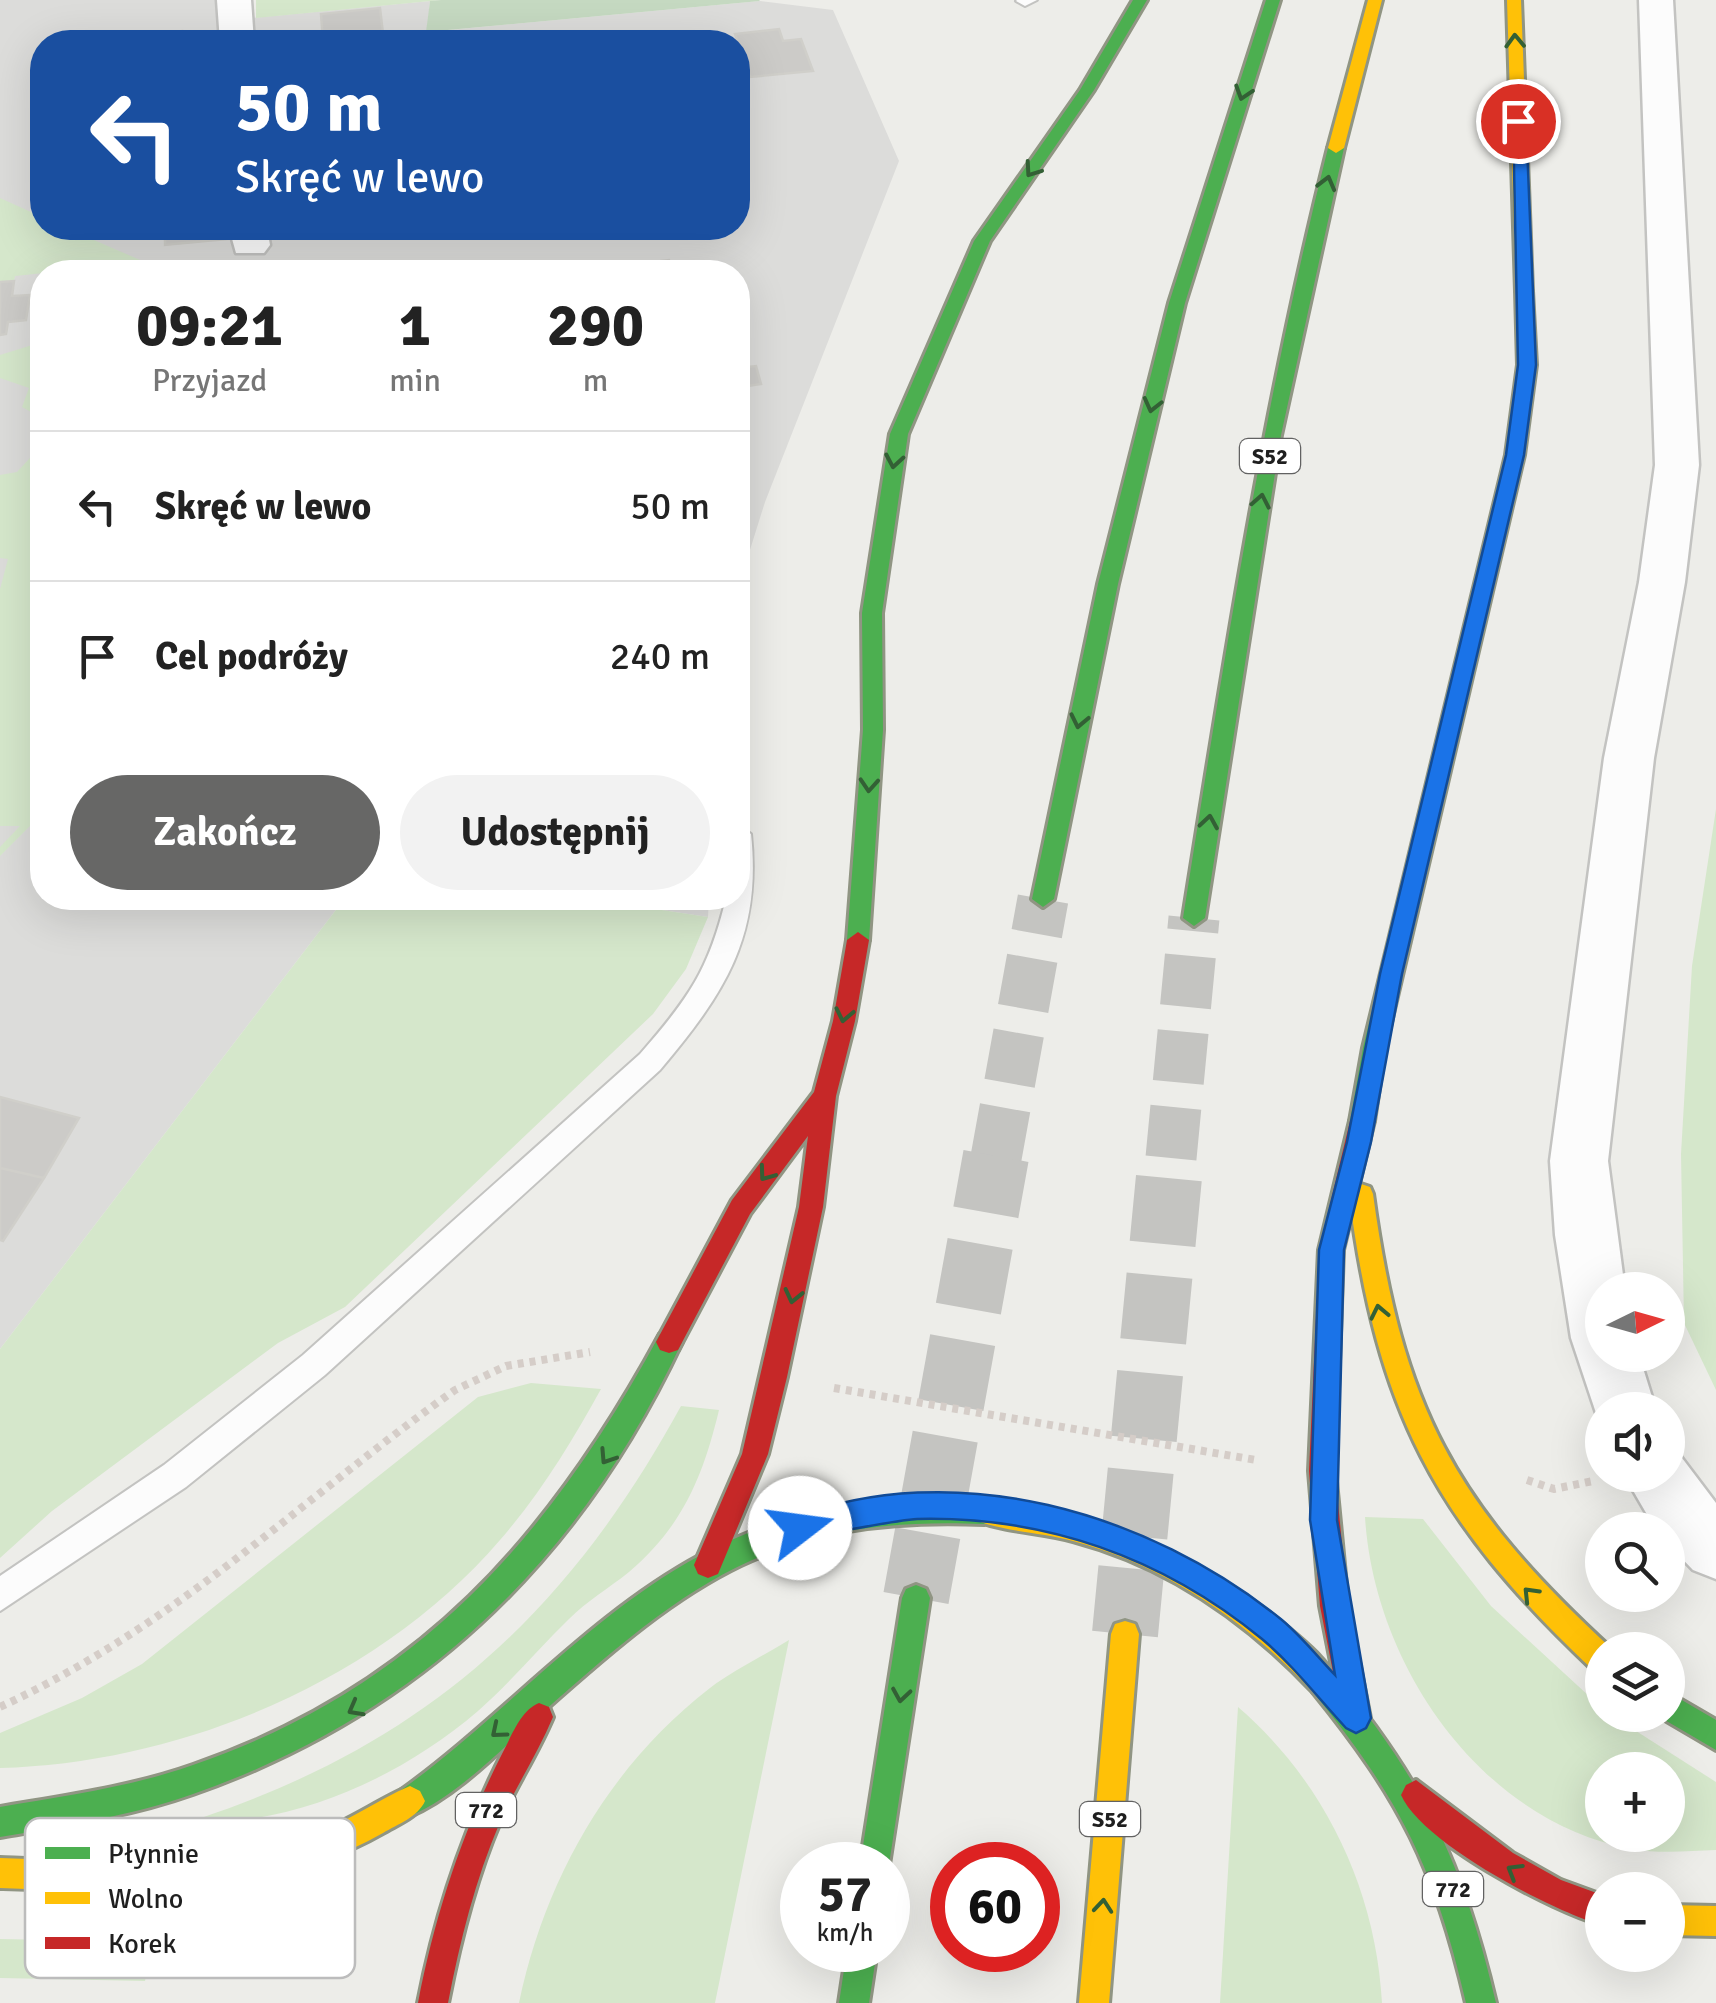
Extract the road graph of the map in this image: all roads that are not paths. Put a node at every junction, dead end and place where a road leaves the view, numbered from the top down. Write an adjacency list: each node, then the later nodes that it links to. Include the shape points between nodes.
1 (234, 0): 7 (street)
2 (1140, 0): 11 (main road, one-way to 11, via 1087,90 982,240 899,434 872,613 873,730 859,933)
3 (1273, 0): 8 (main road, one-way to 8, via 1177,304 1108,584)
4 (1375, 0): 10 (main road, S52, one-way to 4, via 1251,553 1316,226)
5 (1514, 0): 12 (main road, one-way to 5, via 1374,1048 1515,455 1527,365)
6 (1656, 0): 13 (street, via 1677,466 1627,777 1579,1161)
7 (236, 30)
8 (1043, 899)
9 (737, 910): 17 (lane, via 728,946 699,1004 650,1062 314,1365 175,1476)
10 (1194, 918)
11 (824, 1096): 16 (main road, one-way to 16, via 811,1207 774,1377 754,1454); 26 (main road, one-way to 26, via 740,1208 582,1496 540,1554 482,1615 370,1701 264,1754 150,1794)
12 (1359, 1142): 20 (main road, one-way to 12, via 1511,1574 1460,1511 1424,1449 1402,1395 1369,1267); 23 (main road, via 1331,1250 1322,1471 1334,1606)
13 (1591, 1272)
14 (1652, 1492): 15 (street)
15 (1716, 1548)
16 (708, 1565): 21 (main road, 772); 23 (main road, 772, via 833,1517 898,1507 1036,1514 1103,1533 1200,1580 1273,1630)
17 (0, 1595)
18 (916, 1598): 30 (main road, one-way to 30)
19 (1126, 1634): 39 (main road, S52, one-way to 19)
20 (1585, 1645)
21 (600, 1646): 29 (main road, 772, one-way to 29, via 442,1779); 37 (main road, 772, via 547,1704 489,1803 449,1915)
22 (1685, 1717): 24 (main road)
23 (1356, 1718): 25 (main road, 772)
24 (1716, 1736)
25 (1404, 1784): 33 (main road, 772, one-way to 25, via 1549,1891 1465,1840); 40 (main road, 772, via 1464,1918)
26 (32, 1818)
27 (25, 1819): 28 (main road, one-way to 28)
28 (0, 1822)
29 (355, 1831)
30 (879, 1842)
31 (0, 1874): 32 (main road, 772, one-way to 31)
32 (25, 1875)
33 (1585, 1904)
34 (1685, 1920): 35 (main road)
35 (1716, 1921)
36 (859, 1972): 38 (main road)
37 (434, 2003)
38 (854, 2003)
39 (1094, 2003)
40 (1480, 2003)

